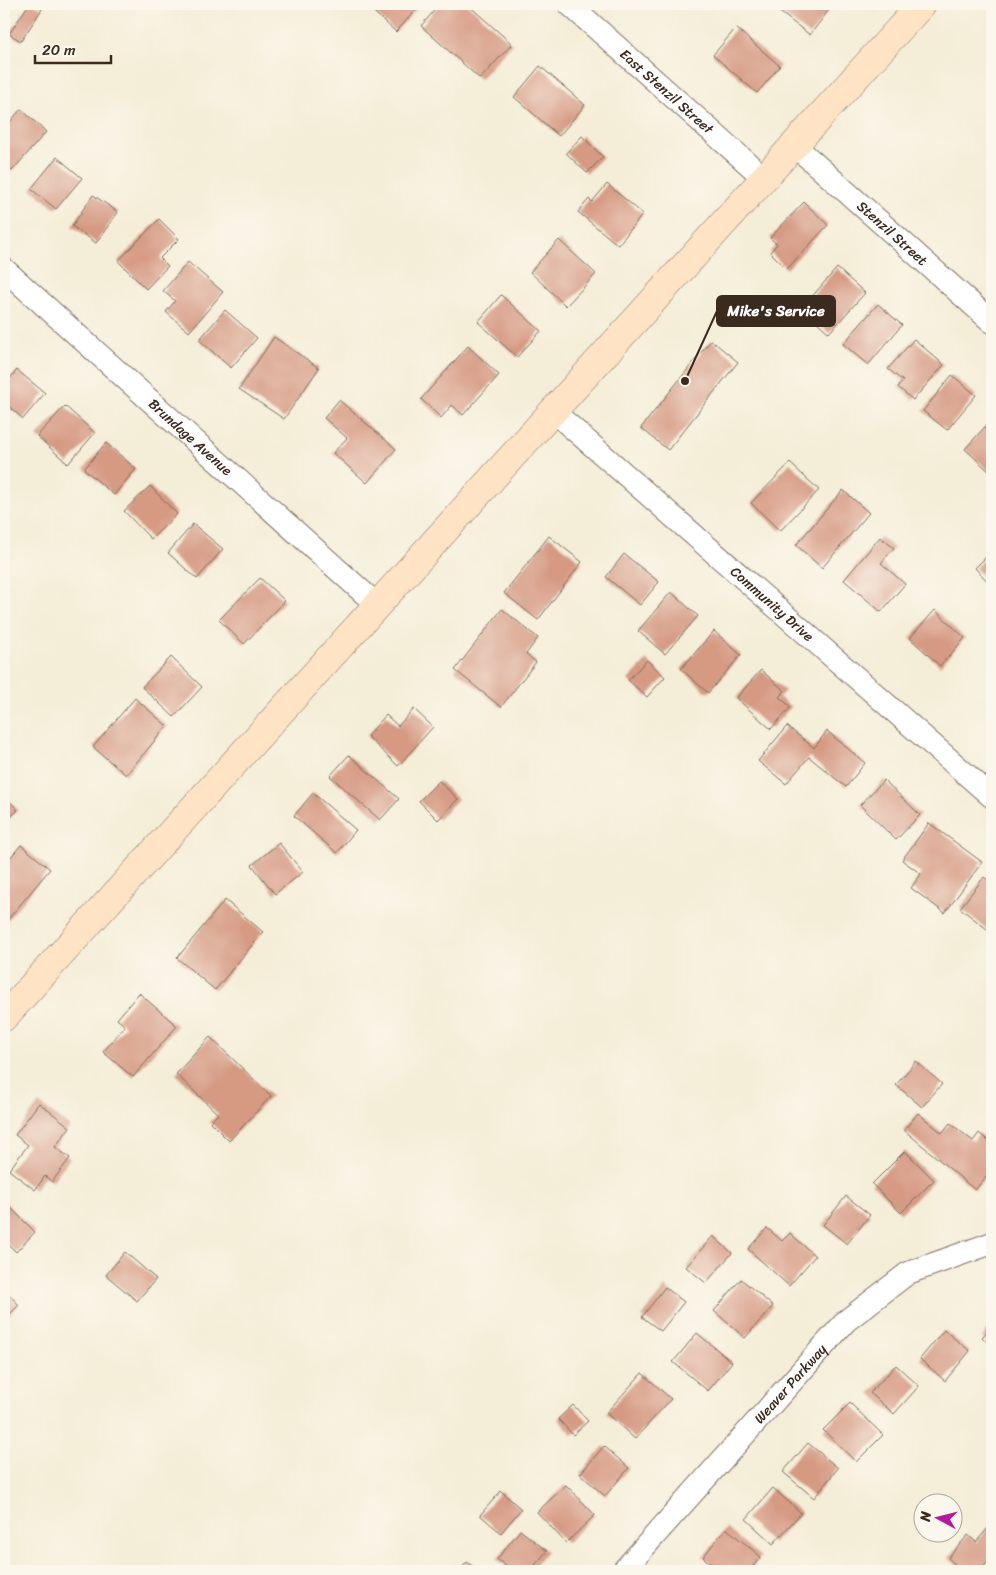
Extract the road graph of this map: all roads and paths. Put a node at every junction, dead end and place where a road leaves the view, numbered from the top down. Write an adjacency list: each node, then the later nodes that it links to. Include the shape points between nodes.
1 (569, 4): 4 (street, East Stenzil Street)
2 (922, 4): 3 (street)
3 (794, 145): 4 (street); 6 (street, Stenzil Street)
4 (764, 178): 7 (street)
5 (4, 269): 8 (street, Brundage Avenue)
6 (992, 322)
7 (553, 411): 8 (street); 9 (street, Community Drive)
8 (377, 605): 10 (street)
9 (992, 797)
10 (4, 1017)
11 (992, 1242): 12 (street, Weaver Parkway, via 908,1273 846,1321)
12 (623, 1571)

